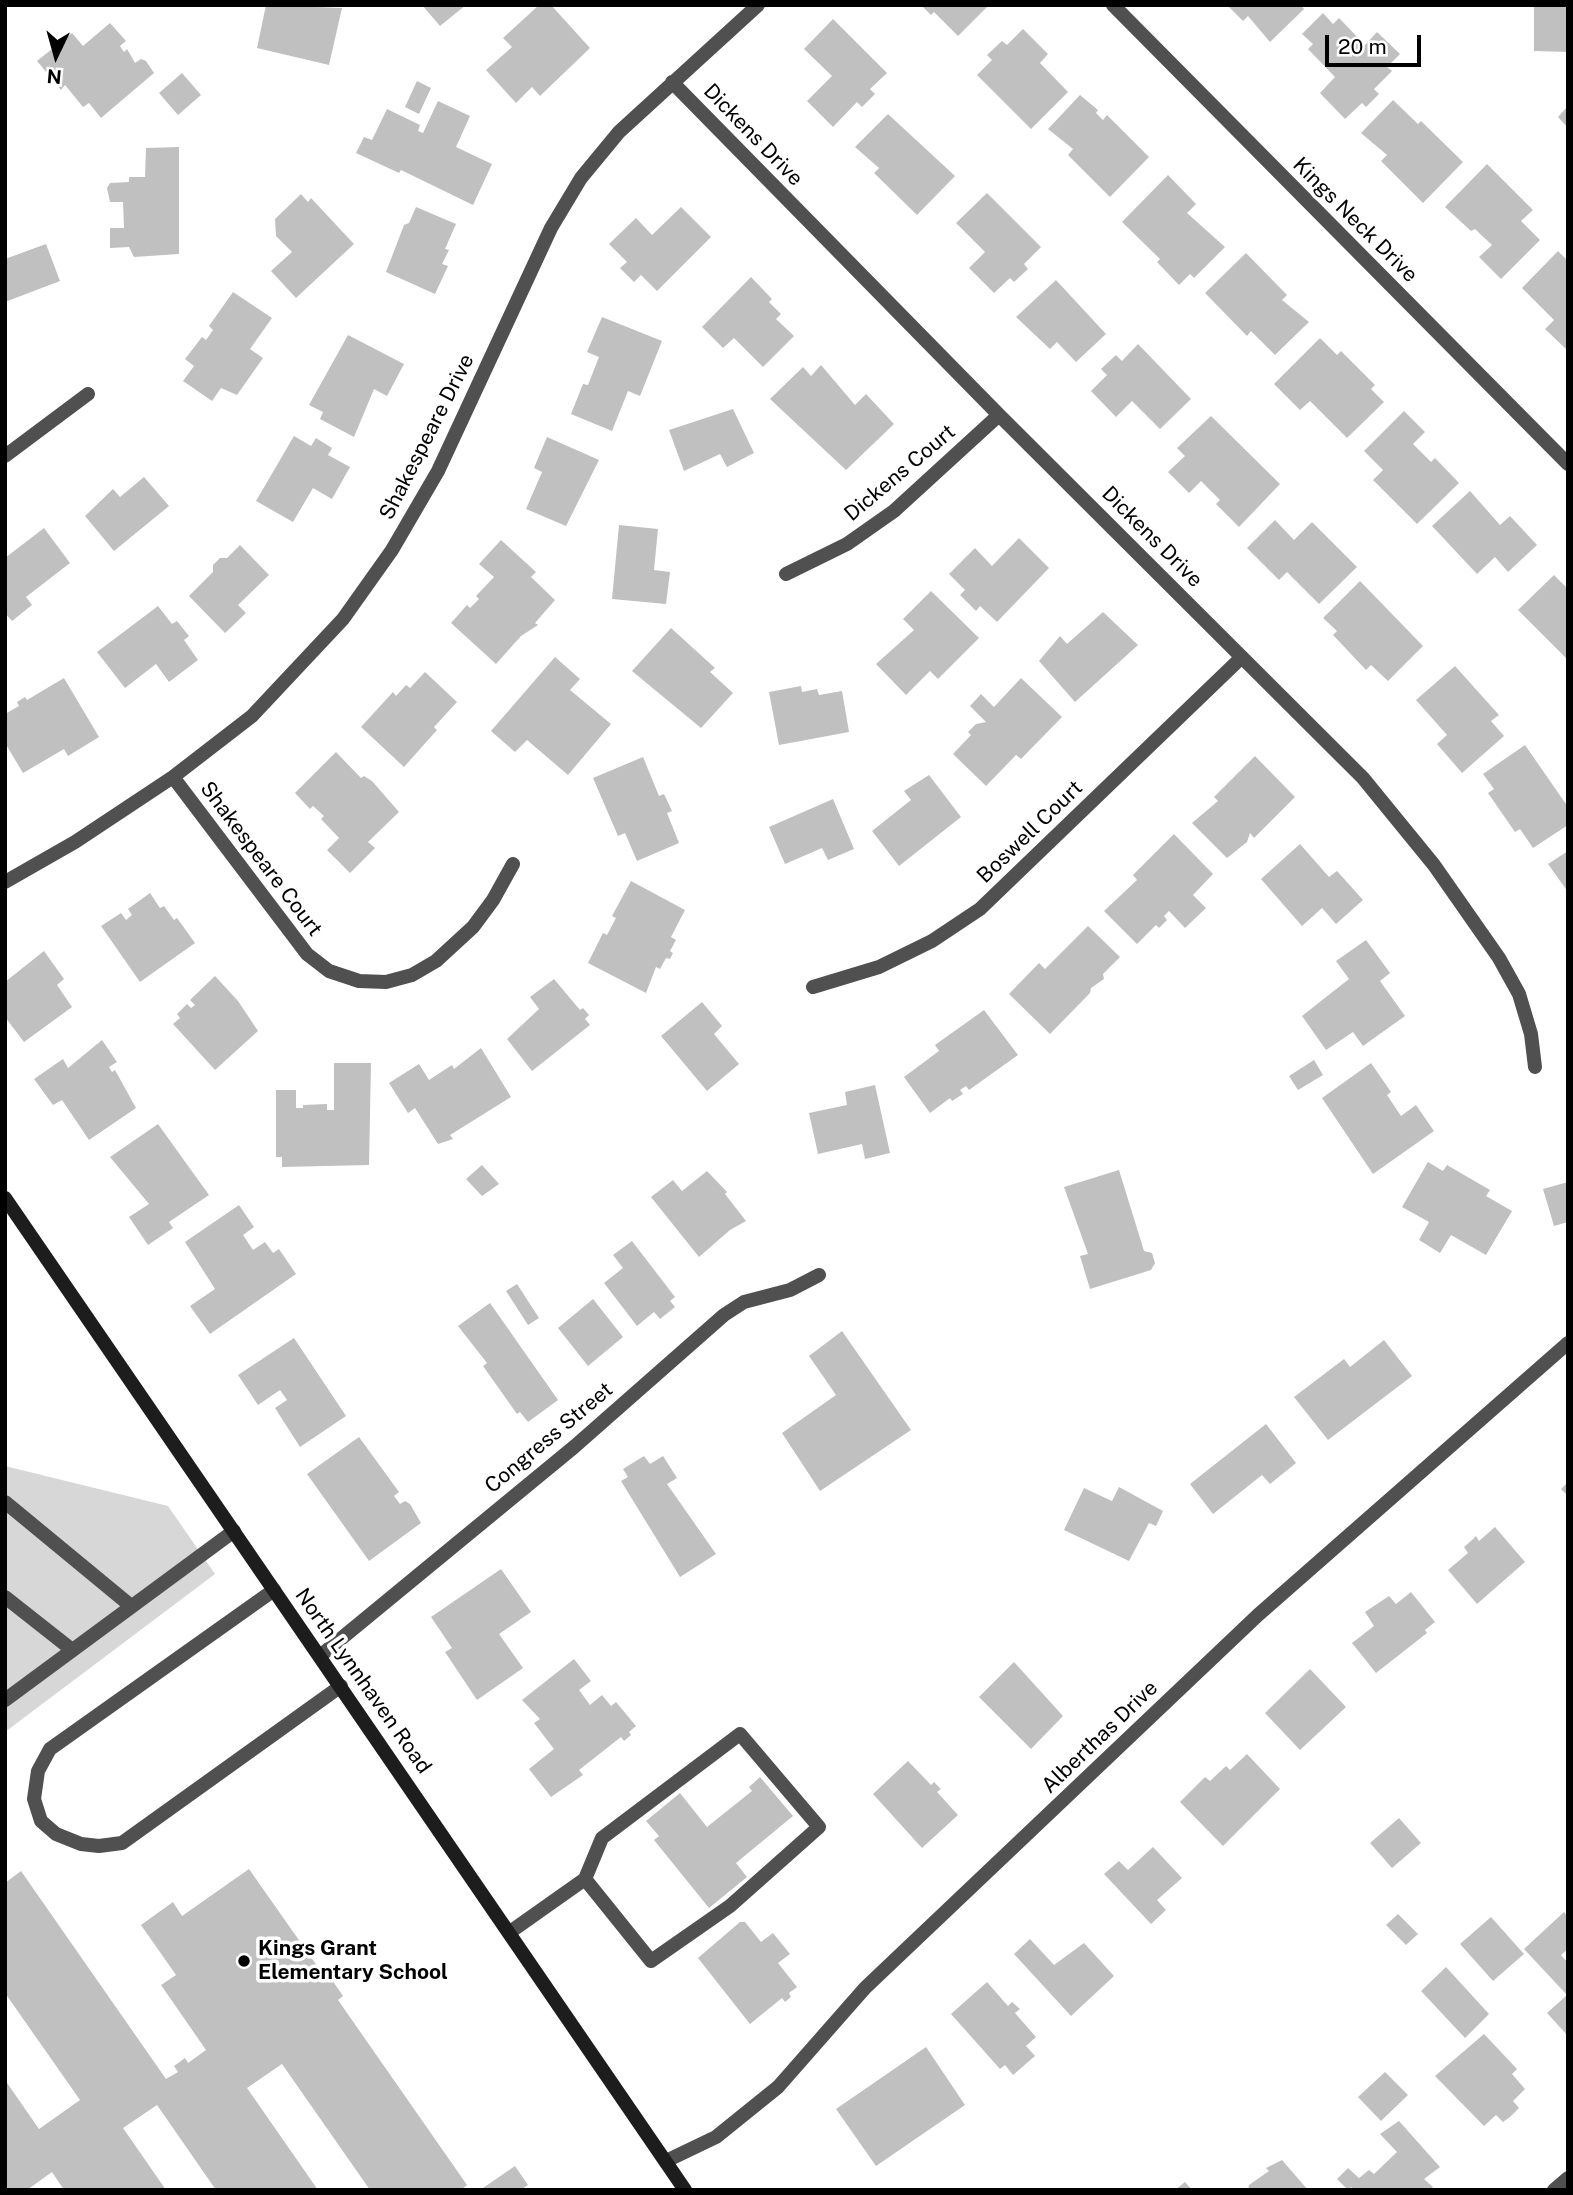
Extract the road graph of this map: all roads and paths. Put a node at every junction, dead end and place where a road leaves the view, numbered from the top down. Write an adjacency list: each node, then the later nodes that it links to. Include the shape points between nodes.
1 (758, 5): 3 (street, Shakespeare Drive)
2 (1112, 5): 7 (street, Kings Neck Drive)
3 (672, 82): 5 (street, Dickens Drive); 10 (street, Shakespeare Drive, via 619,132 581,178 438,471 343,619 252,716)
4 (88, 394): 6 (street)
5 (999, 415): 8 (street, Dickens Court, via 894,511 848,544); 9 (street, Dickens Drive)
6 (5, 456)
7 (1568, 464)
8 (786, 575)
9 (1242, 656): 13 (street, Boswell Court, via 979,909 932,941 880,967); 14 (street, Dickens Drive, via 1363,778 1441,876 1519,994)
10 (173, 777): 11 (street, Shakespeare Court, via 307,954 328,971 359,981 386,982 412,975 436,961 473,927); 12 (street, Shakespeare Drive)
11 (513, 864)
12 (5, 882)
13 (813, 987)
14 (1535, 1067)
15 (5, 1198): 19 (street, North Lynnhaven Road)
16 (819, 1275): 24 (street, Congress Street, via 790,1290 744,1302 724,1315 574,1447)
17 (1568, 1343): 29 (street, Alberthas Drive, via 1258,1615 865,1988 778,2087 716,2137)
18 (5, 1502): 22 (street)
19 (234, 1531): 20 (street, North Lynnhaven Road); 22 (street)
20 (274, 1590): 24 (street, North Lynnhaven Road); 25 (street, via 50,1749 38,1771 34,1798 41,1821 56,1834 81,1844 122,1843)
21 (5, 1597): 23 (street)
22 (131, 1606): 23 (street)
23 (71, 1650): 26 (street)
24 (320, 1656): 25 (street, North Lynnhaven Road)
25 (341, 1686): 28 (street, North Lynnhaven Road)
26 (5, 1700)
27 (585, 1879): 27 (street, via 602,1838 740,1734 819,1827 730,1906 651,1961); 28 (street)
28 (510, 1933): 29 (street, North Lynnhaven Road)
29 (666, 2161): 31 (street, North Lynnhaven Road)
30 (1568, 2178): 32 (street)
31 (685, 2190)
32 (1554, 2190)

